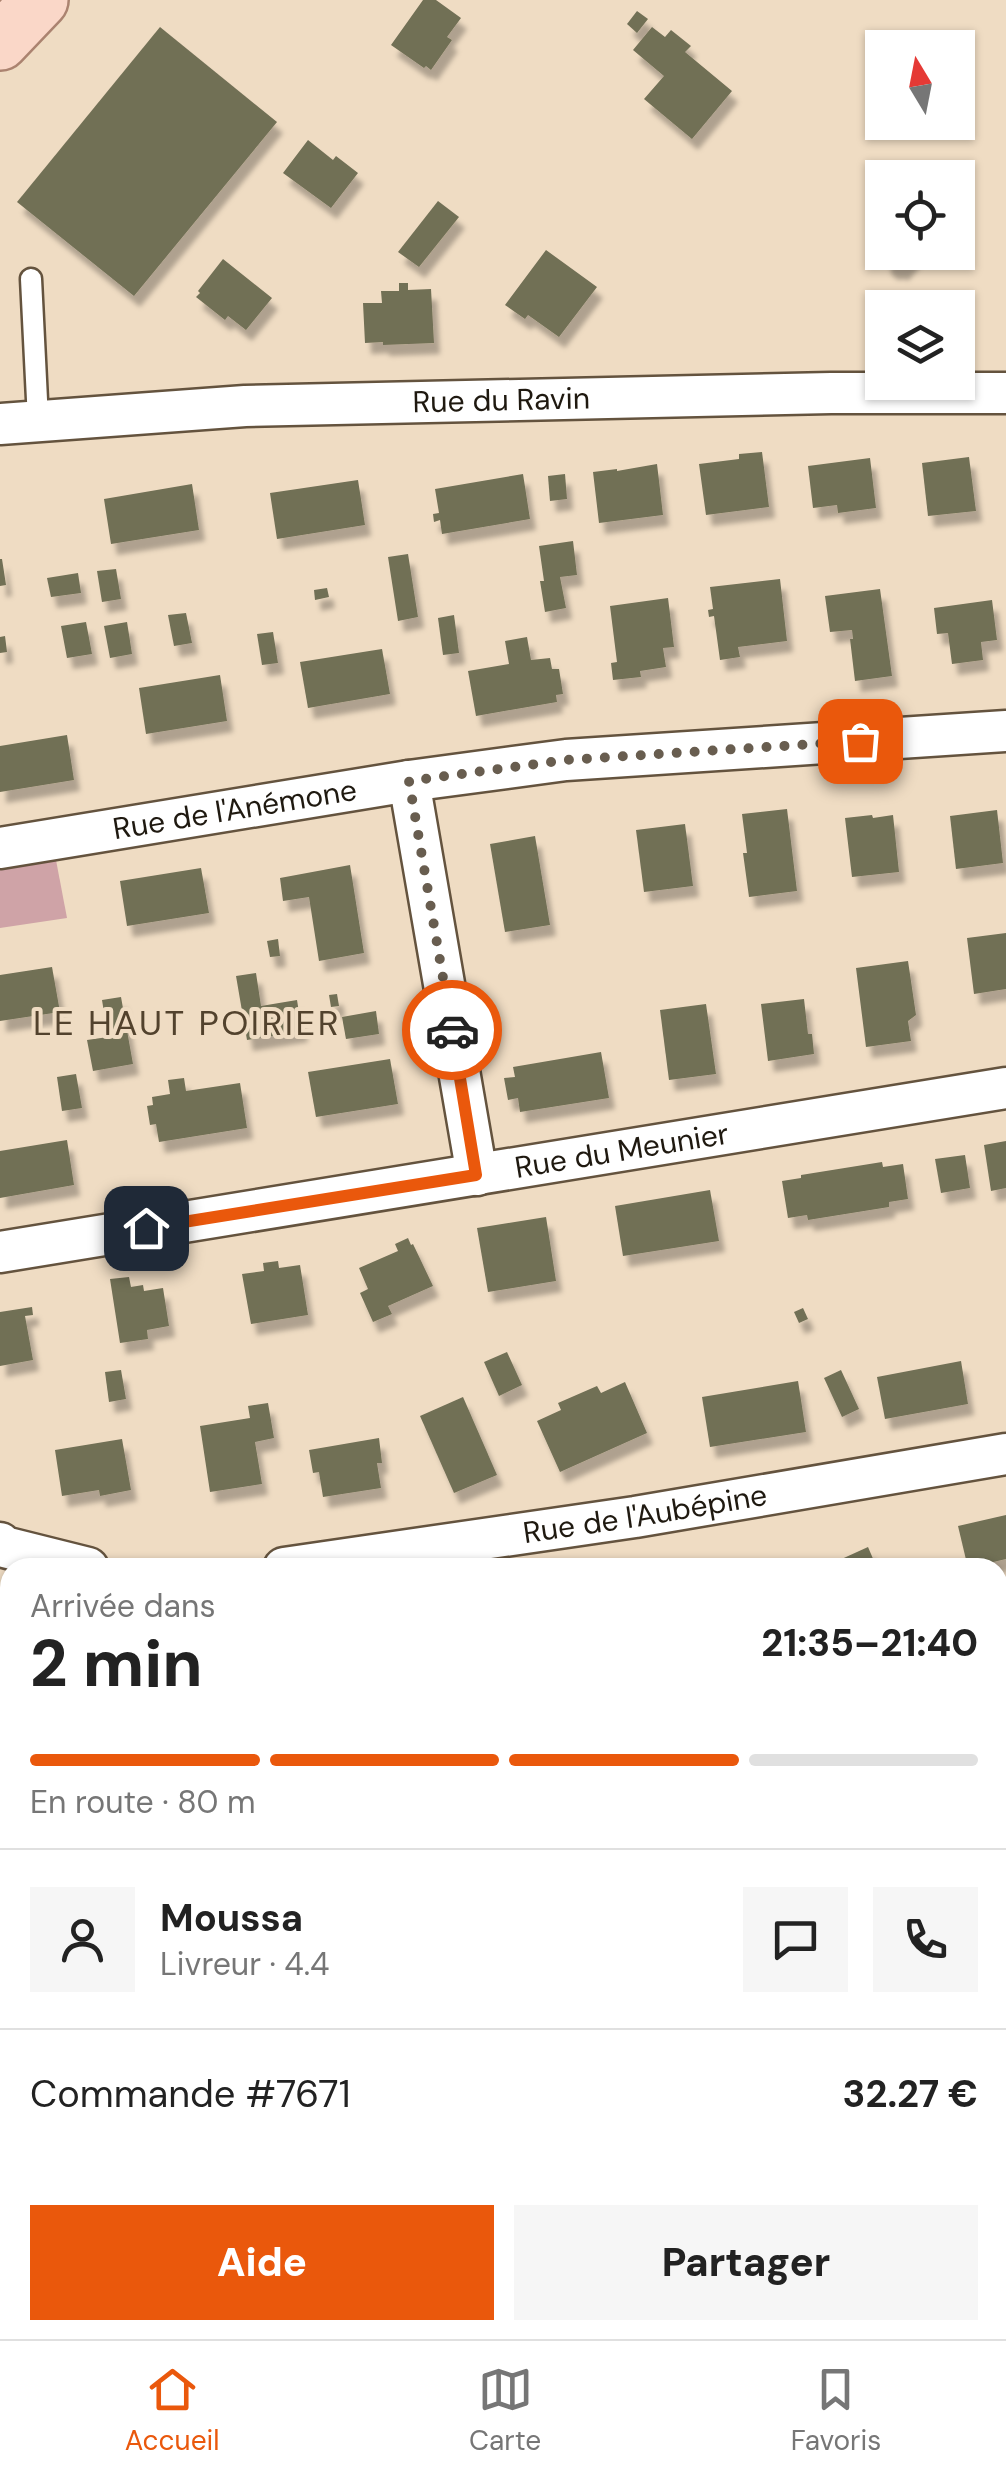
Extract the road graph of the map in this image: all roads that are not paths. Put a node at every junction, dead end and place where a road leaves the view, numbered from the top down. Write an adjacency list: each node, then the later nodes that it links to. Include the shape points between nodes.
1 (40, 0): 2 (main road)
2 (0, 42)
3 (30, 279): 5 (lane)
4 (1006, 393): 5 (street, Rue du Ravin, via 245,406)
5 (19, 422)
6 (1006, 732): 7 (street, Rue de l'Anémone, via 566,760)
7 (409, 781): 8 (street, Rue de l'Anémone); 10 (street)
8 (0, 848)
9 (1006, 1088): 10 (street, Rue du Meunier)
10 (476, 1175): 11 (street, Rue du Meunier)
11 (0, 1252)
12 (1006, 1454): 15 (street, Rue de l'Aubépine)
13 (0, 1543): 14 (street)
14 (48, 1558)
15 (353, 1558)

